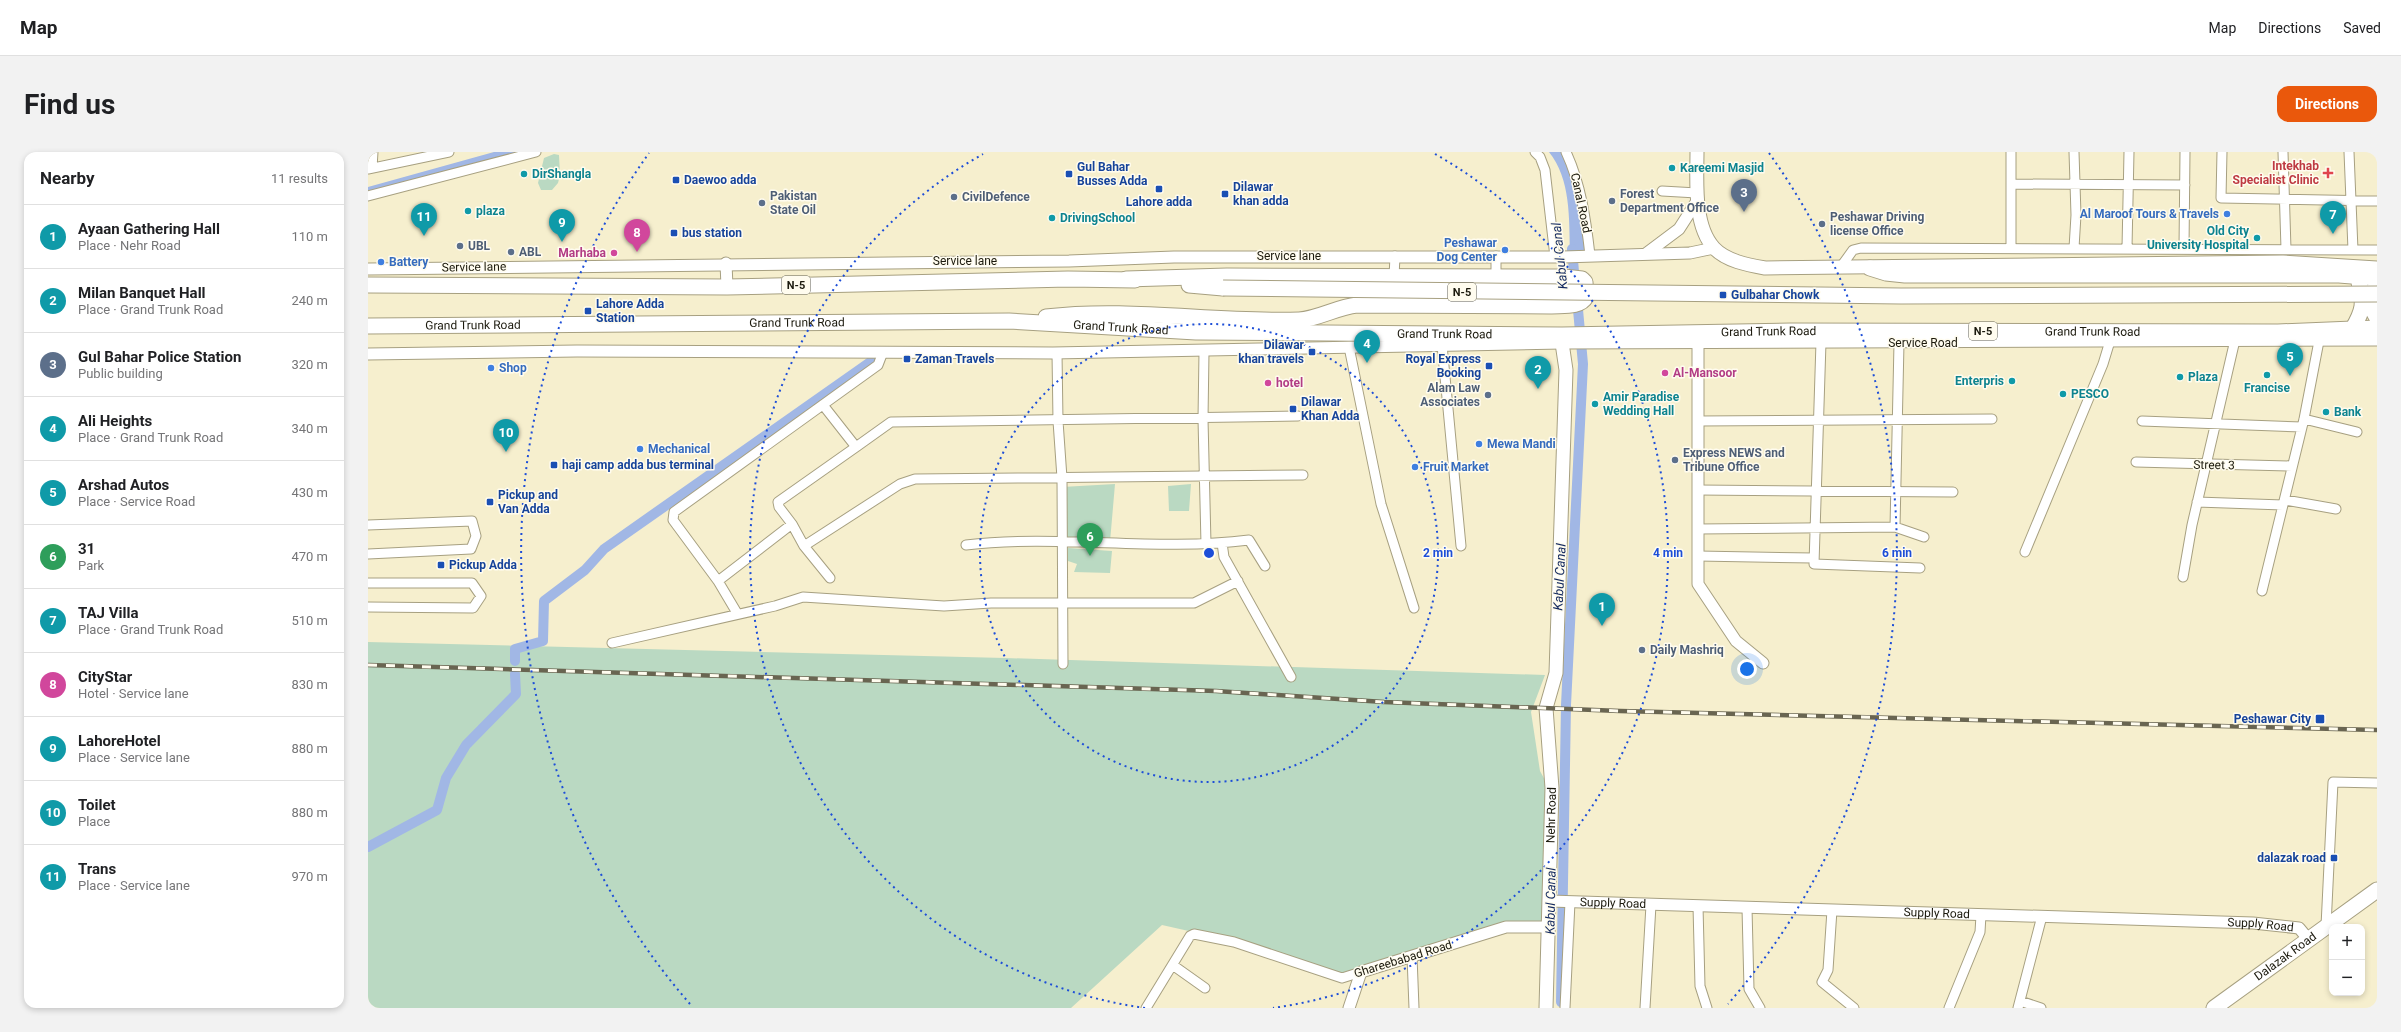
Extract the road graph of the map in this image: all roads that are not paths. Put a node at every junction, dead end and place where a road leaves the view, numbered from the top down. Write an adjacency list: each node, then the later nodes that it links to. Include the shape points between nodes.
1 (373, 152): 14 (street)
2 (449, 152): 14 (street)
3 (536, 152): 20 (street)
4 (1535, 152): 37 (street, via 1545,170)
5 (1566, 152): 36 (street, Canal Road, via 1573,167 1582,202)
6 (1697, 152): 21 (main road)
7 (2011, 152): 15 (street)
8 (2074, 152): 16 (street)
9 (2129, 152): 17 (street)
10 (2185, 152): 18 (street)
11 (2222, 152): 22 (street, via 2221,198)
12 (2283, 152): 22 (street)
13 (2349, 152): 23 (street)
14 (370, 169)
15 (2011, 184): 16 (street); 26 (street)
16 (2074, 185): 17 (street); 27 (street)
17 (2128, 185): 18 (street); 28 (street)
18 (2185, 185): 29 (street)
19 (1662, 191): 21 (street)
20 (368, 196)
21 (1697, 197): 25 (main road, via 1706,234); 33 (street, via 1679,229)
22 (2285, 200): 23 (street); 30 (street)
23 (2351, 201): 24 (street); 31 (street)
24 (2377, 201)
25 (1714, 248): 33 (street, Service lane, via 1690,253); 40 (main road, via 1736,260 1765,268)
26 (2011, 248): 27 (street); 40 (street, via 1861,248 1853,250)
27 (2074, 248): 28 (street)
28 (2127, 248): 29 (street)
29 (2184, 248): 30 (street)
30 (2286, 249): 31 (street)
31 (2353, 250): 32 (street)
32 (2377, 250)
33 (1647, 253): 36 (street, Service lane)
34 (1395, 256): 35 (street, Service lane); 38 (street, Service lane, via 1174,256); 45 (street)
35 (1496, 256): 37 (street, Service lane); 46 (street)
36 (1587, 256): 37 (street, Service lane)
37 (1559, 257)
38 (1069, 260): 39 (street, Service lane); 47 (street)
39 (726, 264): 43 (street, Service lane); 51 (street)
40 (1840, 268): 41 (main road)
41 (1870, 268): 42 (main road, via 2283,262); 44 (main road, via 1905,275)
42 (2377, 268)
43 (368, 269)
44 (2351, 276): 49 (main road); 56 (main road, via 2359,282 2364,299 2359,318)
45 (1394, 277): 46 (main road); 48 (main road, via 1227,276)
46 (1496, 277): 54 (main road, via 1576,277 1585,282 1586,297 1573,305 1550,306 1357,305 1337,308 1301,320 1072,313)
47 (1068, 279): 48 (main road, N-5); 51 (main road, N-5)
48 (1126, 279): 52 (main road, N-5, bridge, via 1223,288 1871,296)
49 (2377, 279): 53 (main road, via 2373,285 2371,300)
50 (368, 284): 51 (main road, N-5)
51 (727, 287)
52 (2377, 294)
53 (2377, 318)
54 (1009, 321): 55 (main road, Grand Trunk Road / N-5); 58 (main road, Grand Trunk Road / N-5)
55 (368, 326)
56 (2353, 328): 57 (main road, Grand Trunk Road / N-5); 59 (main road, Grand Trunk Road / N-5, via 2278,332 1791,331)
57 (2377, 328)
58 (1238, 332): 60 (main road, Grand Trunk Road / N-5); 70 (street)
59 (1589, 338): 60 (main road, Grand Trunk Road / N-5); 66 (street, Service Road)
60 (1565, 340): 68 (street); 135 (main road, Nehr Road, via 1556,673 1546,708 1552,788)
61 (2234, 340): 62 (street, Service Road); 64 (street, Service Road); 85 (street)
62 (2319, 340): 63 (street, Service Road); 84 (street)
63 (2377, 340)
64 (2110, 341): 67 (street, Service Road); 113 (street, via 2104,364)
65 (1821, 342): 66 (street, Service Road); 67 (street, Service Road); 79 (street)
66 (1698, 343): 82 (street)
67 (1899, 343): 78 (street)
68 (1442, 345): 69 (street); 112 (street)
69 (1349, 347): 70 (street); 127 (street, via 1381,504)
70 (1236, 351): 72 (street)
71 (883, 352): 73 (street); 74 (street); 75 (street, via 878,365)
72 (1204, 352): 73 (street); 77 (street)
73 (1058, 353): 81 (street)
74 (368, 354)
75 (823, 405): 87 (street); 121 (street, via 674,512 673,520)
76 (1298, 416): 77 (street)
77 (1203, 418): 81 (street); 93 (street)
78 (1897, 418): 79 (street); 80 (street); 95 (street)
79 (1818, 419): 82 (street); 96 (street)
80 (1992, 419)
81 (1058, 421): 87 (street, via 891,422); 92 (street)
82 (1698, 421): 94 (street)
83 (2142, 421): 85 (street)
84 (2303, 423): 85 (street); 86 (street); 90 (street)
85 (2215, 425): 89 (street)
86 (2357, 432)
87 (856, 447): 101 (street, via 780,498 779,507)
88 (2136, 462): 89 (street, Street 3)
89 (2206, 465): 90 (street, Street 3); 98 (street)
90 (2292, 466): 99 (street)
91 (1303, 475): 93 (street)
92 (1062, 478): 93 (street); 107 (street); 111 (street, via 915,479 900,484)
93 (1205, 478): 109 (street)
94 (1698, 490): 96 (street); 104 (street)
95 (1896, 490): 96 (street); 97 (street); 103 (street)
96 (1816, 492): 105 (street)
97 (1953, 492)
98 (2197, 502): 99 (street); 119 (street)
99 (2284, 502): 100 (street); 124 (street)
100 (2336, 509)
101 (792, 524): 111 (street); 121 (street)
102 (368, 525): 114 (street, via 472,521 476,536 471,549)
103 (1895, 527): 105 (street); 106 (street)
104 (1698, 529): 105 (street); 115 (street)
105 (1814, 529): 116 (street)
106 (1924, 537)
107 (1061, 542): 109 (street); 110 (street); 125 (street)
108 (1222, 543): 109 (street); 117 (street, via 1249,540); 122 (street, via 1224,557)
109 (1206, 544)
110 (966, 545)
111 (804, 546): 120 (street)
112 (1461, 546)
113 (2025, 552)
114 (368, 554)
115 (1698, 556): 116 (street); 130 (street, via 1698,584 1736,641)
116 (1813, 558): 118 (street, via 1814,564)
117 (1265, 566)
118 (1920, 568)
119 (2183, 577)
120 (830, 578)
121 (718, 581): 128 (street)
122 (1238, 581): 125 (street, via 1194,603); 132 (street)
123 (368, 583): 126 (street, via 472,583 481,596 473,608)
124 (2262, 591)
125 (1062, 604): 128 (street, via 991,603 944,606 803,597 775,606); 131 (street)
126 (368, 607)
127 (1414, 608)
128 (737, 613): 129 (street)
129 (612, 643)
130 (1764, 663)
131 (1063, 664)
132 (1291, 677)
133 (2377, 783): 144 (street, via 2334,782)
134 (2377, 890): 145 (main road, Dalazak Road)
135 (1551, 901): 137 (street, Supply Road); 147 (main road, Nehr Road)
136 (2377, 901): 146 (main road, Dalazak Road)
137 (1570, 902): 138 (street, Supply Road); 160 (street)
138 (1651, 905): 139 (street, Supply Road); 161 (street)
139 (1698, 906): 140 (street, Supply Road); 162 (street, via 1700,986)
140 (1747, 908): 141 (street, Supply Road); 163 (street, via 1749,989)
141 (1832, 910): 142 (street, Supply Road); 164 (street, via 1828,970 1822,982)
142 (1981, 915): 143 (street, Supply Road); 165 (street, via 1980,932)
143 (2042, 916): 149 (street, Supply Road, via 2253,923 2299,928); 155 (street)
144 (2333, 924)
145 (2337, 924)
146 (2338, 924)
147 (1549, 927): 150 (street, Ghareebabad Road, via 1506,927); 159 (main road, Nehr Road)
148 (2329, 930): 149 (main road, Dalazak Road)
149 (2312, 943): 154 (main road, Dalazak Road)
150 (1412, 956): 152 (street, Ghareebabad Road); 158 (street)
151 (1174, 966): 152 (street, Ghareebabad Road, via 1190,936 1202,934 1342,978); 153 (street); 156 (street)
152 (1361, 972): 157 (street)
153 (1205, 988)
154 (2236, 1001): 167 (main road, Dalazak Road)
155 (2019, 1005): 166 (street)
156 (1148, 1007)
157 (1349, 1008)
158 (1414, 1008)
159 (1546, 1008)
160 (1565, 1008)
161 (1645, 1008)
162 (1707, 1008)
163 (1760, 1008)
164 (1854, 1008)
165 (1949, 1008)
166 (2041, 1008)
167 (2214, 1008)

